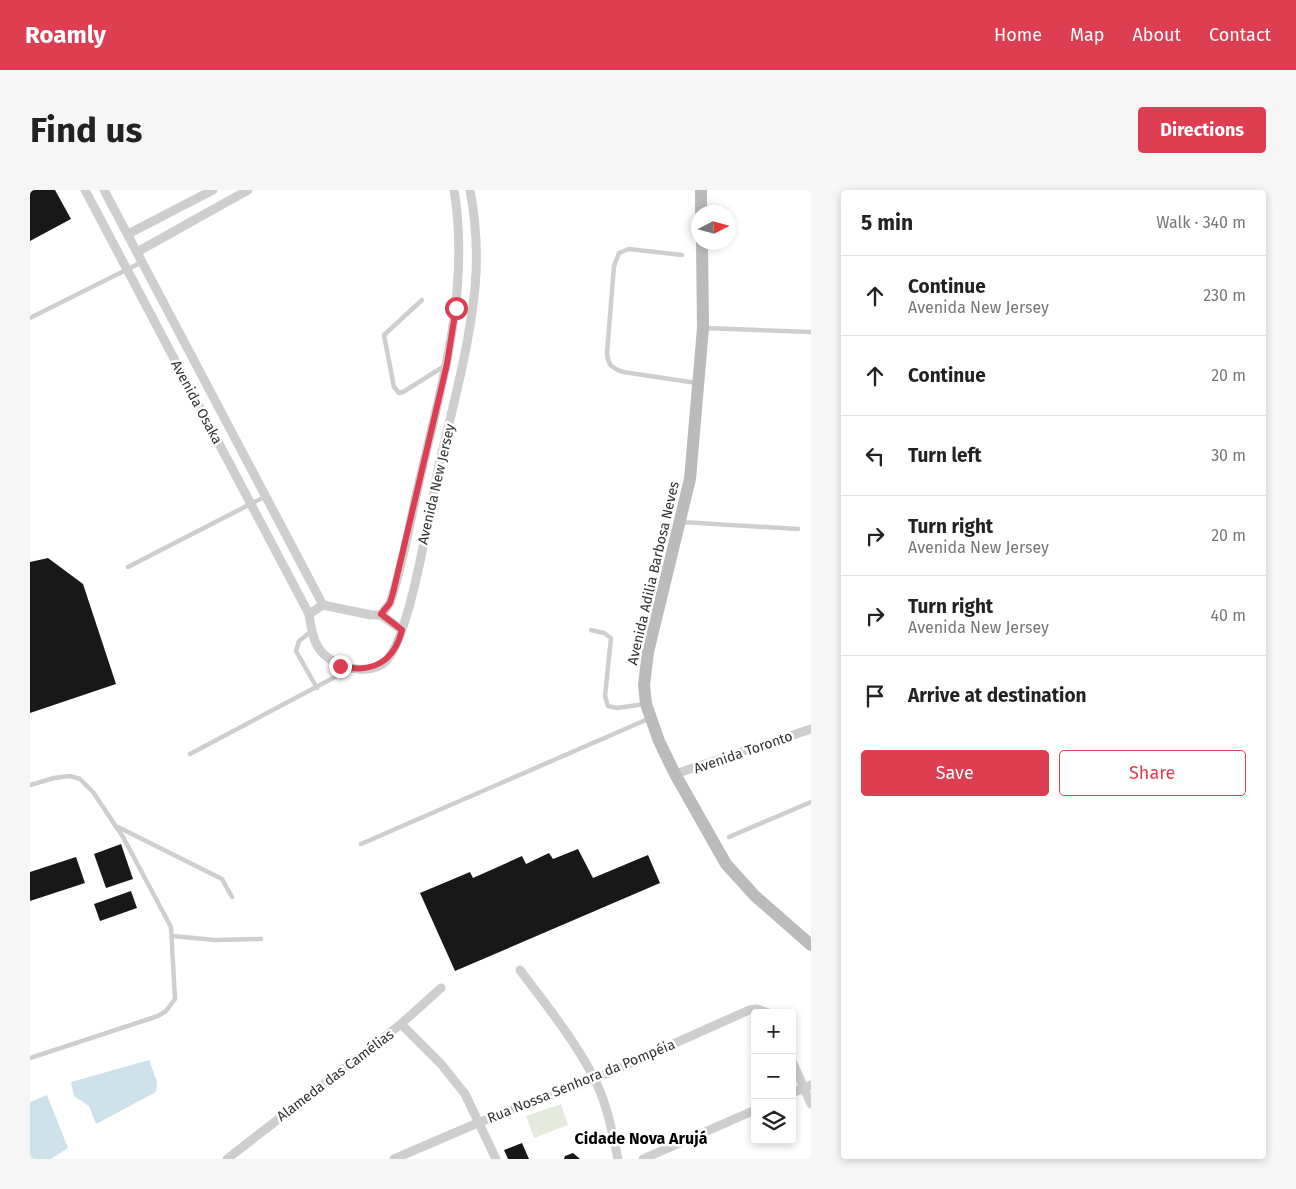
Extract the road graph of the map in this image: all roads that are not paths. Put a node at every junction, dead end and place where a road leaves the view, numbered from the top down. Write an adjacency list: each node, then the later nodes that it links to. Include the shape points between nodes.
1 (103, 190): 6 (street); 11 (street, Avenida Osaka)
2 (213, 190): 8 (street)
3 (248, 190): 10 (street)
4 (701, 190): 9 (street)
5 (471, 193): 7 (street); 18 (street, Avenida New Jersey, via 476,242)
6 (87, 194): 16 (street, Avenida Osaka)
7 (454, 194): 17 (street, Avenida New Jersey)
8 (199, 197): 10 (street); 11 (street)
9 (701, 205)
10 (207, 213): 13 (street)
11 (128, 234): 13 (street, Avenida Osaka)
12 (702, 250): 21 (street, Avenida Adilia Barbosa Neves)
13 (137, 252): 15 (street, Avenida Osaka)
14 (682, 255): 29 (lane, via 629,249 619,253 614,266 608,363 623,372)
15 (142, 262): 16 (lane); 23 (street, Avenida Osaka)
16 (127, 270): 20 (lane); 24 (street, Avenida Osaka)
17 (458, 284): 18 (street); 25 (street, Avenida New Jersey)
18 (475, 289): 26 (street, Avenida New Jersey)
19 (422, 300): 25 (lane, via 384,335 394,387 399,393 403,392)
20 (30, 318)
21 (703, 328): 22 (lane); 29 (street, Avenida Adilia Barbosa Neves)
22 (811, 332)
23 (180, 334): 24 (street); 27 (street, Avenida Osaka)
24 (165, 342): 28 (street, Avenida Osaka)
25 (447, 364): 26 (street); 37 (street, Avenida New Jersey)
26 (463, 365): 38 (street, Avenida New Jersey)
27 (201, 374): 28 (street); 30 (street, Avenida Osaka)
28 (186, 382): 31 (street, Avenida Osaka)
29 (700, 383): 34 (street, Avenida Adilia Barbosa Neves, via 690,479)
30 (231, 430): 31 (street); 32 (street, Avenida Osaka)
31 (216, 437): 33 (street, Avenida Osaka)
32 (266, 496): 33 (lane); 39 (street, Avenida Osaka)
33 (251, 504): 36 (lane); 40 (street, Avenida Osaka)
34 (681, 522): 35 (lane); 47 (street, Avenida Adilia Barbosa Neves, via 648,652 644,685)
35 (798, 529)
36 (128, 567)
37 (397, 575): 38 (street); 41 (street, Avenida New Jersey, via 390,603)
38 (415, 579): 42 (street, Avenida New Jersey)
39 (323, 605): 40 (street); 41 (street, via 371,615)
40 (309, 614): 44 (street)
41 (381, 614): 42 (street)
42 (402, 630): 45 (street, Avenida New Jersey, via 394,651 384,662 371,668)
43 (591, 630): 47 (lane, via 611,638 605,696 608,706)
44 (312, 632): 45 (street, via 313,641 325,657); 46 (lane, via 299,641 296,651)
45 (351, 669): 46 (lane)
46 (317, 688): 50 (lane)
47 (646, 704): 48 (street, Avenida Adilia Barbosa Neves)
48 (649, 718): 51 (street, Avenida Adilia Barbosa Neves); 56 (lane)
49 (811, 729): 51 (street, Avenida Toronto)
50 (190, 754)
51 (675, 774): 60 (street, Avenida Adilia Barbosa Neves, via 726,864 755,896)
52 (30, 785): 54 (lane, via 70,776 80,779)
53 (811, 802): 55 (lane)
54 (116, 826): 57 (lane, via 222,879); 58 (lane, via 168,920)
55 (729, 837)
56 (361, 844)
57 (232, 897)
58 (172, 936): 59 (lane, via 215,940); 65 (lane, via 176,992 166,1011)
59 (261, 939)
60 (811, 944)
61 (520, 970): 67 (street, via 570,1037)
62 (441, 988): 64 (street, Alameda das Camélias)
63 (751, 1010): 67 (street, Rua Nossa Senhora da Pompéia)
64 (402, 1024): 71 (street, via 465,1094); 72 (street, Alameda das Camélias)
65 (30, 1058)
66 (796, 1068): 68 (street)
67 (595, 1079): 71 (street, Rua Nossa Senhora da Pompéia); 75 (street)
68 (807, 1086): 69 (street)
69 (811, 1104)
70 (751, 1112): 76 (street)
71 (480, 1122): 73 (street, Rua Nossa Senhora da Pompéia); 74 (street)
72 (227, 1159)
73 (394, 1159)
74 (496, 1159)
75 (618, 1159)
76 (643, 1159)

